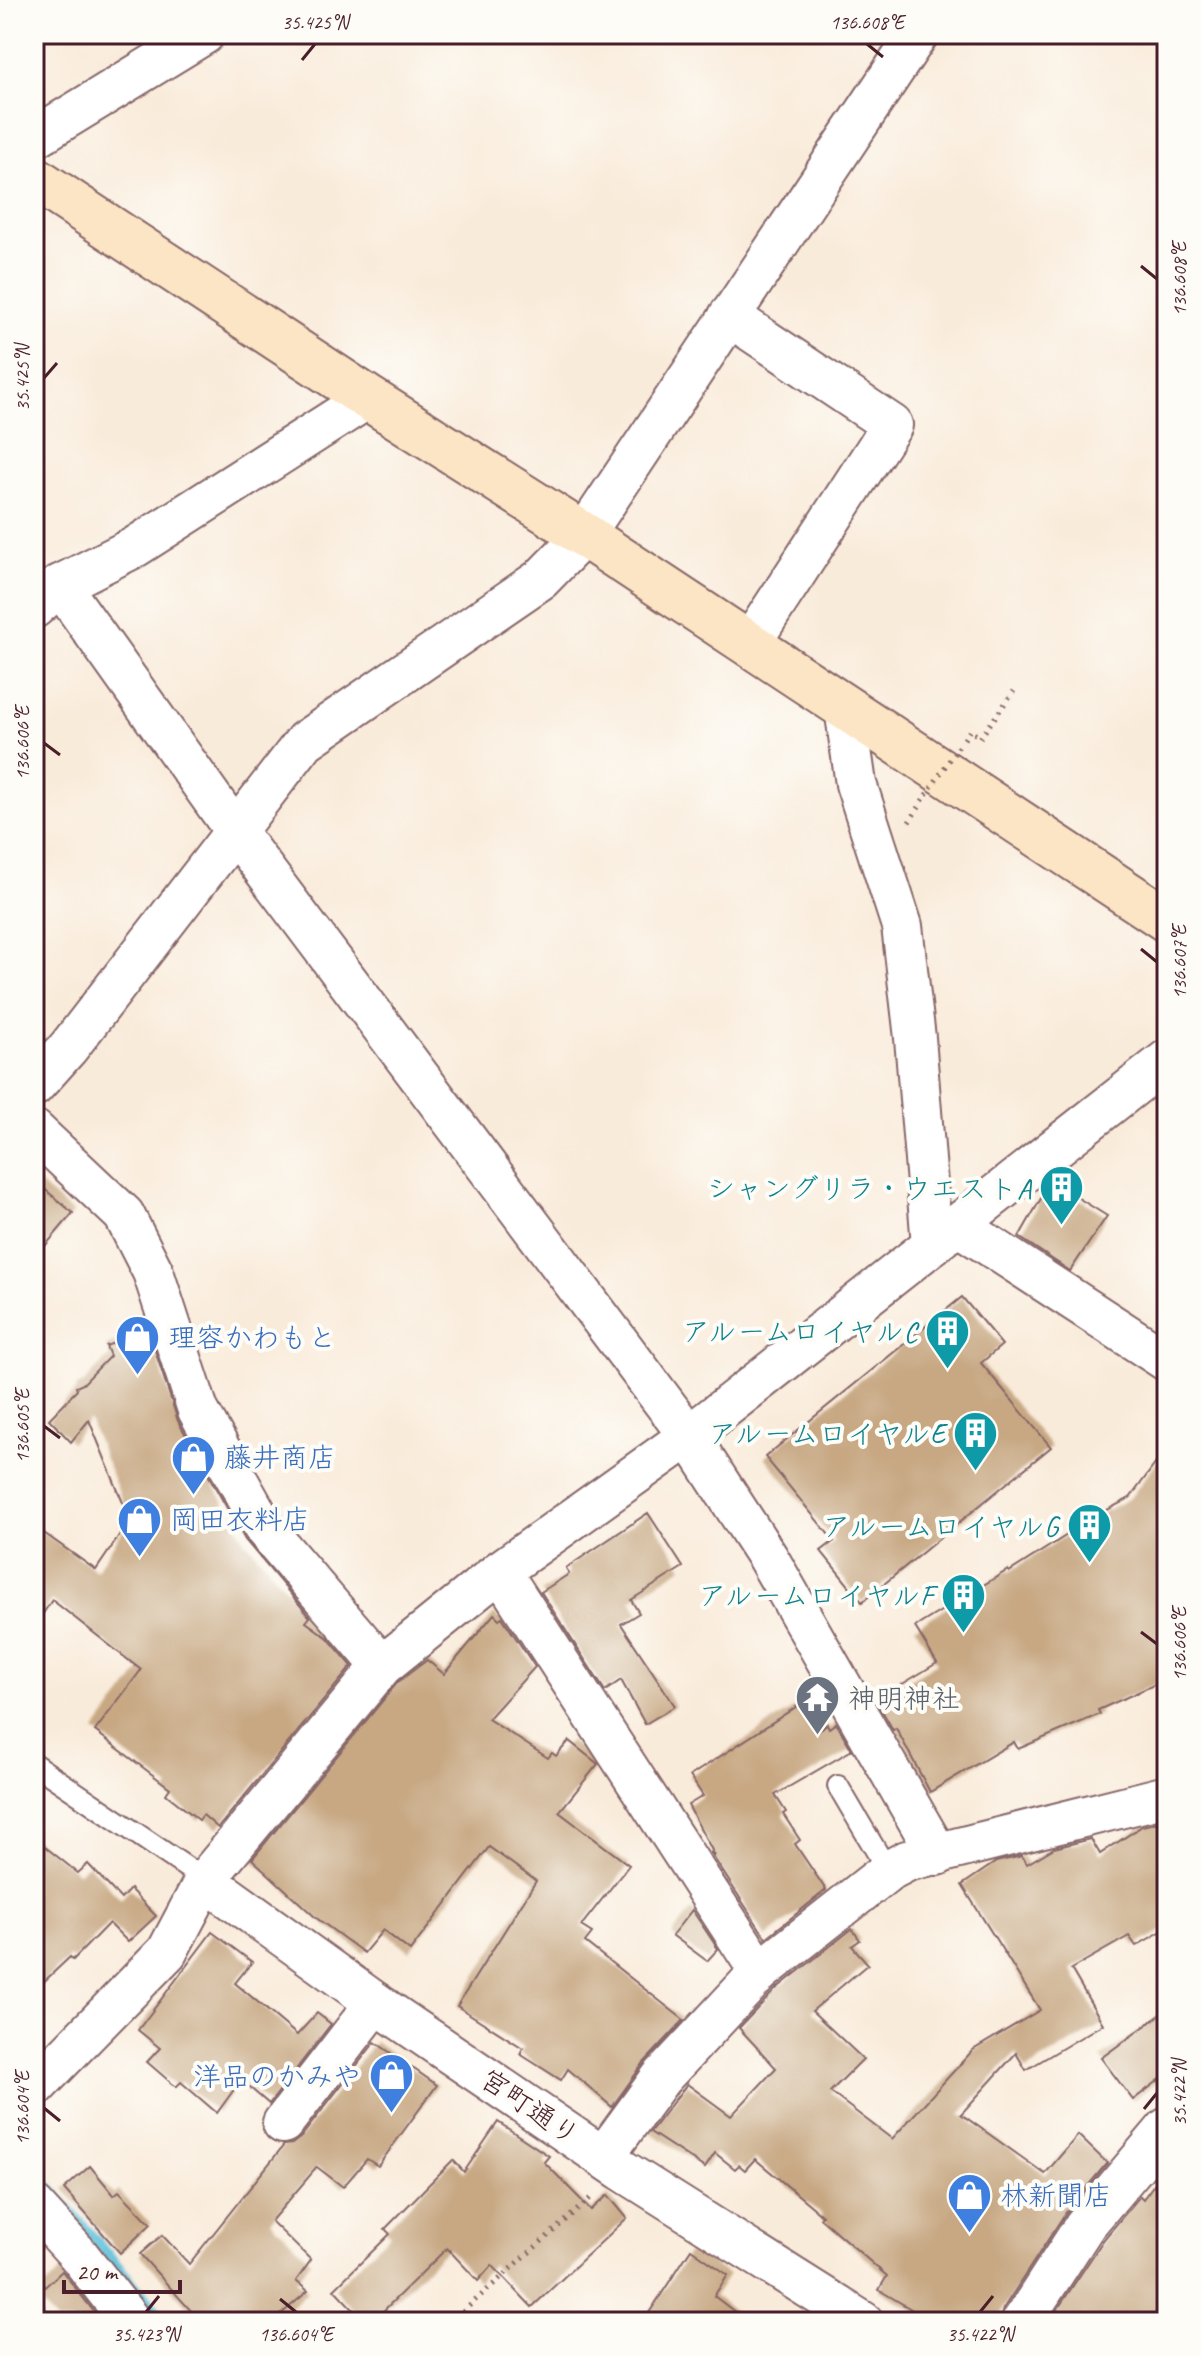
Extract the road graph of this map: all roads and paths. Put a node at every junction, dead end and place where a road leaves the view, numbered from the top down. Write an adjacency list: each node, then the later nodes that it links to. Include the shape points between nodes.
1 (204, 34): 3 (street)
2 (918, 34): 5 (street)
3 (34, 138)
4 (34, 178): 6 (street)
5 (729, 316): 7 (street); 9 (street, via 892,425)
6 (368, 398): 7 (street); 8 (street)
7 (584, 535): 9 (street); 13 (street, via 541,579 305,741)
8 (47, 597): 13 (street)
9 (749, 645): 11 (street)
10 (1014, 691): 12 (path, bridge, via 980,738 970,730)
11 (845, 708): 14 (street); 18 (street, via 856,784 902,926)
12 (922, 801)
13 (235, 831): 16 (street); 20 (street)
14 (1167, 920)
15 (1167, 1060): 18 (street)
16 (34, 1086)
17 (34, 1130): 22 (street, via 124,1215 153,1272 198,1410 265,1529)
18 (945, 1235): 19 (street); 20 (street)
19 (1167, 1361)
20 (689, 1436): 21 (street); 26 (street, via 768,1558)
21 (500, 1571): 22 (street); 29 (street)
22 (382, 1666): 28 (street)
23 (34, 1764): 28 (lane)
24 (838, 1786): 27 (lane)
25 (1167, 1796): 26 (street)
26 (938, 1855): 27 (street)
27 (888, 1871): 29 (street)
28 (205, 1880): 30 (street, 宮町通り); 31 (street, via 167,1952)
29 (760, 1972): 34 (street, via 661,2078)
30 (376, 2003): 32 (street); 34 (street, 宮町通り)
31 (34, 2088)
32 (283, 2123)
33 (1167, 2128): 39 (street, via 1085,2225)
34 (613, 2163): 37 (path); 38 (street, 宮町通り)
35 (34, 2206): 36 (street)
36 (131, 2322)
37 (451, 2322)
38 (863, 2322)
39 (1022, 2322)

